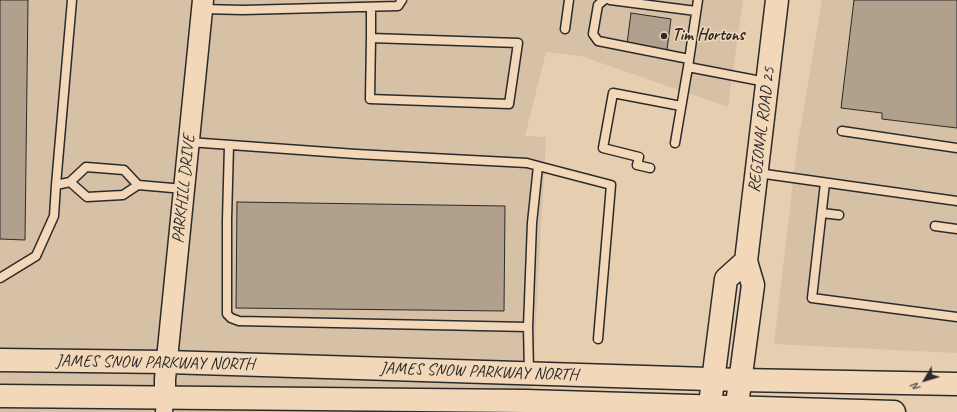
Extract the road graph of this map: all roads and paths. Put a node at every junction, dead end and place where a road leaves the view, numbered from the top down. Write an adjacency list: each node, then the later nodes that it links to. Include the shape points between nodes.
1 (72, 0): 26 (lane)
2 (402, 0): 9 (lane, via 398,6)
3 (569, 0): 11 (lane)
4 (604, 0): 13 (lane, via 598,5 593,34 598,41)
5 (610, 0): 10 (lane)
6 (698, 0): 10 (lane)
7 (778, 0): 14 (main road, REGIONAL ROAD 25)
8 (203, 4): 9 (lane, via 243,10); 17 (street, PARKHILL DRIVE)
9 (371, 7): 12 (lane)
10 (696, 11): 13 (lane)
11 (565, 29)
12 (371, 38): 12 (lane, via 370,99 509,104 518,43)
13 (688, 63): 14 (lane); 15 (lane)
14 (767, 82): 23 (main road, REGIONAL ROAD 25)
15 (681, 106): 18 (lane); 22 (lane, via 613,93 603,148 639,157 637,165)
16 (842, 131): 20 (lane)
17 (189, 142): 19 (lane); 28 (street, PARKHILL DRIVE)
18 (675, 143)
19 (229, 145): 21 (lane, via 528,162); 37 (lane, via 226,314 239,321)
20 (957, 148)
21 (538, 166): 37 (lane, via 532,224); 38 (lane, via 611,185)
22 (650, 168)
23 (758, 173): 25 (lane); 34 (main road, REGIONAL ROAD 25)
24 (70, 182): 26 (lane); 27 (lane, via 87,198 123,195); 27 (lane, via 86,167 124,170)
25 (825, 183): 29 (lane); 30 (lane)
26 (56, 185): 35 (lane, via 54,216 36,256)
27 (138, 185): 28 (lane)
28 (184, 189): 44 (street, PARKHILL DRIVE)
29 (957, 200)
30 (822, 213): 31 (lane); 36 (lane, via 812,298)
31 (839, 215)
32 (934, 226): 33 (lane)
33 (957, 229)
34 (746, 261): 41 (main road, via 726,279); 42 (main road, REGIONAL ROAD 25, via 753,285)
35 (0, 278)
36 (957, 317)
37 (528, 326): 40 (lane)
38 (598, 339)
39 (0, 360): 44 (main road, JAMES SNOW PARKWAY NORTH)
40 (529, 373): 41 (main road, JAMES SNOW PARKWAY NORTH); 44 (main road, JAMES SNOW PARKWAY NORTH)
41 (714, 378): 42 (main road, JAMES SNOW PARKWAY NORTH); 46 (main road)
42 (740, 380): 43 (main road, JAMES SNOW PARKWAY NORTH); 47 (main road, REGIONAL ROAD 25)
43 (957, 384)
44 (165, 388): 45 (main road, JAMES SNOW PARKWAY NORTH); 46 (main road, JAMES SNOW PARKWAY NORTH)
45 (0, 396)
46 (710, 409): 47 (main road, JAMES SNOW PARKWAY NORTH)
47 (736, 410): 48 (main road, JAMES SNOW PARKWAY NORTH)
48 (894, 412)

